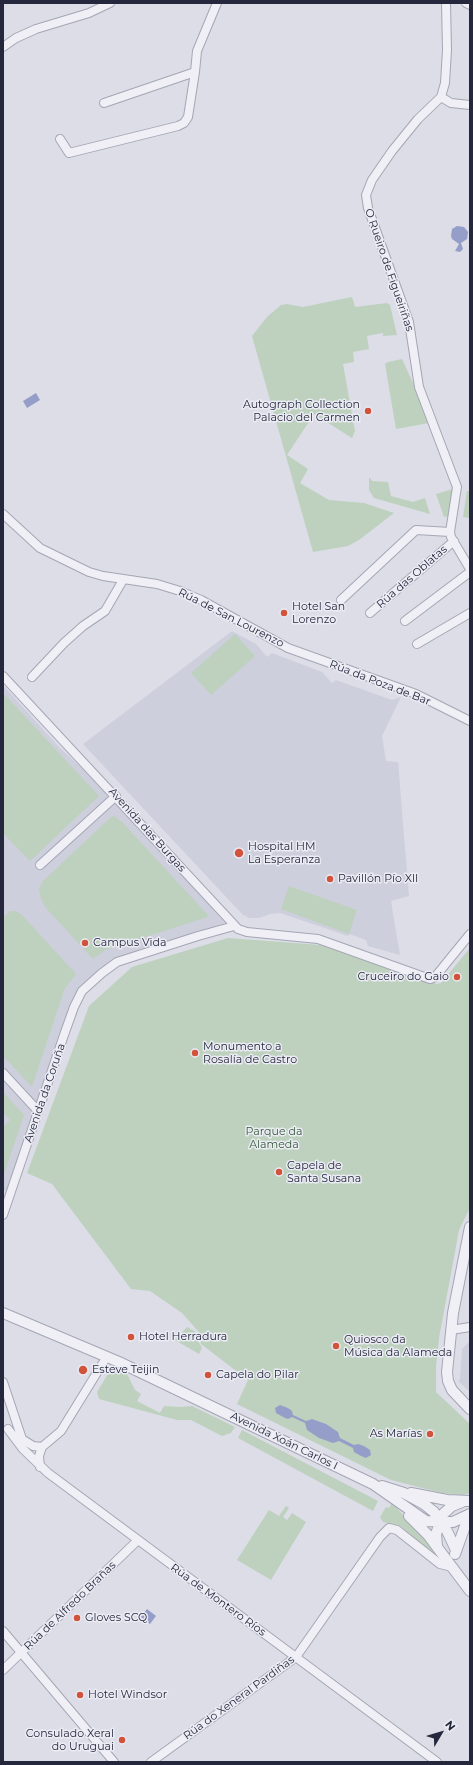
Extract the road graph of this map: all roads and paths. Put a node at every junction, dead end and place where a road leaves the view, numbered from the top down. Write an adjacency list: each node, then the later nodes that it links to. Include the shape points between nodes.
1 (110, 3): 6 (street, via 89,14 36,29)
2 (217, 3): 7 (street, via 197,51)
3 (446, 3): 8 (street, via 447,50)
4 (466, 3): 5 (street)
5 (470, 5)
6 (3, 47)
7 (195, 72): 9 (street); 11 (street, via 188,117 178,126 69,153)
8 (441, 97): 10 (street, via 451,104); 12 (street, O Rueiro de Figueiriñas, via 418,119 392,151 372,180 366,195 368,208 409,322 419,387)
9 (104, 103)
10 (470, 105)
11 (60, 139)
12 (447, 463): 14 (street, Rúa das Oblatas, via 457,487)
13 (3, 514): 17 (street, Rúa de San Lourenzo, via 35,544 50,554 96,574)
14 (450, 532): 15 (street, Rúa das Oblatas); 18 (street, Rúa das Oblatas, via 416,530)
15 (454, 541): 16 (street, Rúa das Oblatas); 19 (street, Rúa das Oblatas)
16 (470, 570): 21 (street, Rúa das Oblatas)
17 (124, 580): 23 (street, Rúa de San Lourenzo, via 157,584 186,593); 24 (street, via 105,611 64,643)
18 (341, 600)
19 (370, 613)
20 (470, 613): 22 (street)
21 (404, 621)
22 (417, 644)
23 (288, 648): 26 (street, Rúa da Poza de Bar, via 416,694)
24 (32, 677)
25 (4, 679): 27 (street, Avenida das Burgas)
26 (470, 721)
27 (116, 796): 29 (street); 30 (street, Avenida das Burgas)
28 (186, 862): 30 (street, Avenida das Burgas, via 187,871 232,920)
29 (40, 865)
30 (234, 926): 31 (street, via 247,932 314,938 430,978 435,977); 33 (street, Avenida da Coruña, via 124,959 111,966 82,991)
31 (470, 934)
32 (3, 1073): 33 (street)
33 (38, 1111): 34 (street, Avenida da Coruña)
34 (6, 1195): 35 (street, Avenida da Coruña)
35 (3, 1215)
36 (470, 1227): 39 (street)
37 (3, 1313): 40 (street, Avenida Xoán Carlos I)
38 (470, 1327): 39 (street)
39 (451, 1330): 42 (street, via 448,1381 455,1394)
40 (106, 1358): 45 (street, via 61,1431); 47 (street, Avenida Xoán Carlos I)
41 (3, 1382): 43 (street)
42 (470, 1409)
43 (17, 1425): 44 (street); 45 (street, via 26,1443)
44 (6, 1427): 46 (street, Rúa de Montero Ríos)
45 (42, 1446): 46 (street, via 39,1456)
46 (40, 1467): 53 (street, Rúa de Montero Ríos)
47 (373, 1484): 48 (street); 49 (street)
48 (404, 1493): 50 (street); 52 (street, via 434,1512)
49 (389, 1494): 52 (street, via 426,1521); 54 (street, via 391,1500 416,1522)
50 (466, 1501): 52 (street, via 447,1510)
51 (469, 1514): 52 (street, via 453,1522); 55 (street)
52 (440, 1522): 54 (street, via 436,1534); 55 (street)
53 (137, 1541): 59 (street, Rúa de Alfredo Brañas); 60 (street, Rúa de Montero Ríos)
54 (437, 1546): 56 (street)
55 (456, 1550): 56 (street)
56 (452, 1566): 57 (street); 60 (street, Rúa do Xeneral Pardiñas, via 440,1564 397,1530 390,1528 380,1536)
57 (470, 1591)
58 (3, 1631): 59 (street)
59 (21, 1653): 61 (street, Rúa de Alfredo Brañas); 62 (street)
60 (296, 1657): 63 (street, Rúa do Xeneral Pardiñas); 64 (street, Rúa de Montero Ríos)
61 (3, 1670)
62 (114, 1762)
63 (151, 1762)
64 (437, 1762)

